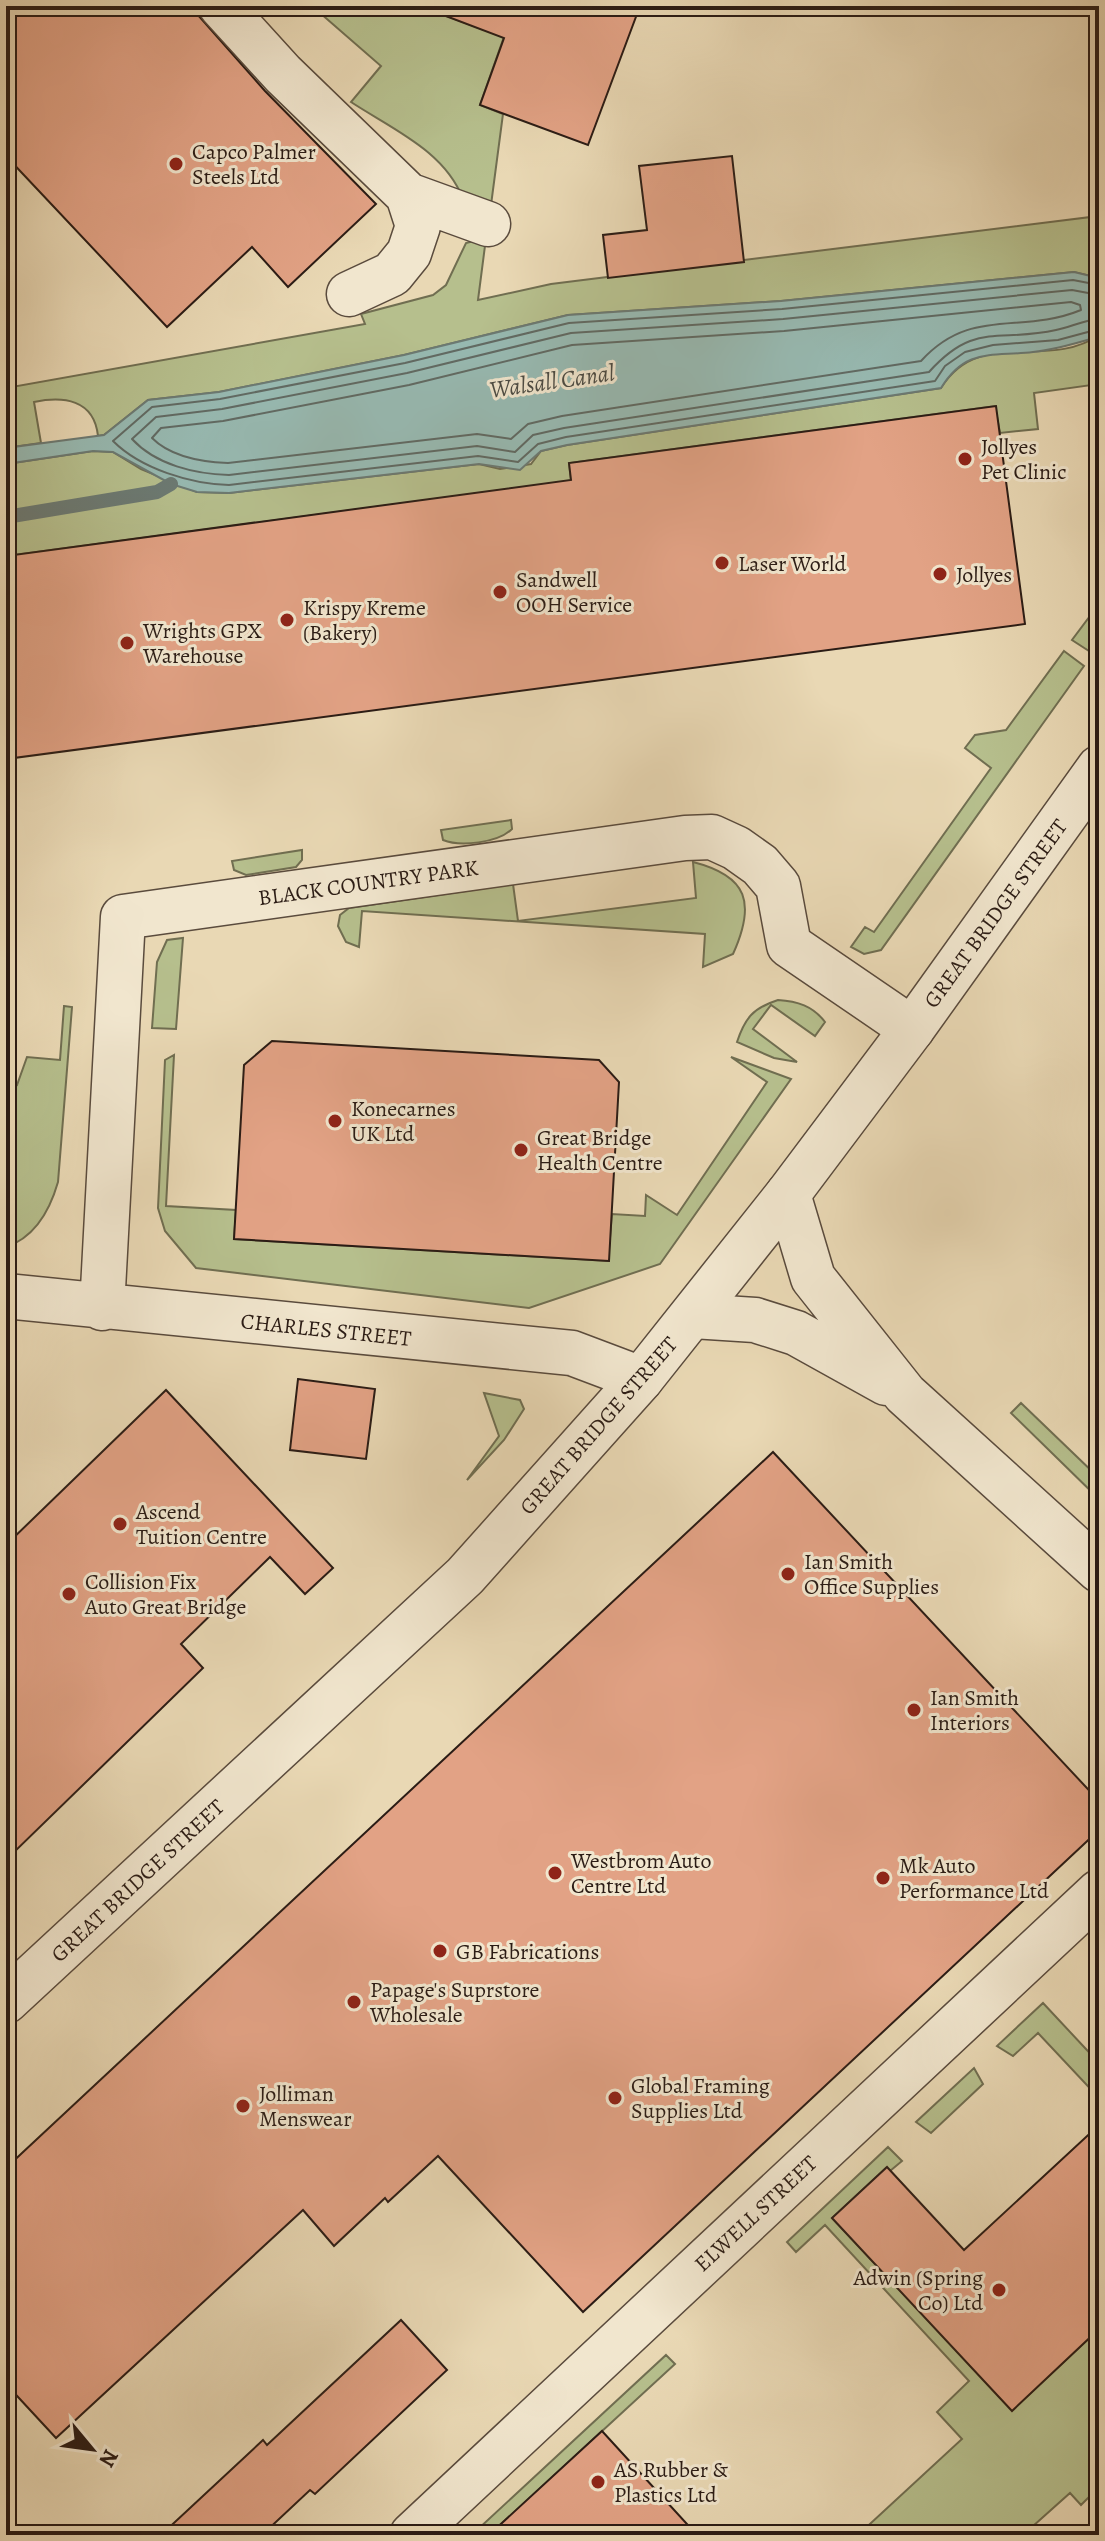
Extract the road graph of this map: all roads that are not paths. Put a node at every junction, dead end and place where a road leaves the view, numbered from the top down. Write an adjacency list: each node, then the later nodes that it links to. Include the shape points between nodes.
1 (221, 6): 2 (street)
2 (408, 195): 3 (street); 4 (street, via 418,226 409,253 392,274)
3 (488, 224)
4 (349, 294)
5 (1099, 768): 6 (street, GREAT BRIDGE STREET)
6 (912, 1029): 7 (street, GREAT BRIDGE STREET); 9 (street, BLACK COUNTRY PARK, via 789,945 778,886 760,865 712,837 123,917)
7 (788, 1194): 10 (street, GREAT BRIDGE STREET); 12 (street, via 813,1278)
8 (6, 1296): 9 (street, CHARLES STREET)
9 (102, 1308): 11 (street, CHARLES STREET, via 572,1353)
10 (693, 1316): 11 (street, GREAT BRIDGE STREET); 12 (street, via 755,1320 796,1333)
11 (641, 1379): 15 (street, GREAT BRIDGE STREET, via 465,1576)
12 (905, 1394): 13 (street)
13 (1099, 1570)
14 (1099, 1892): 16 (street, ELWELL STREET)
15 (6, 2001)
16 (412, 2535)

